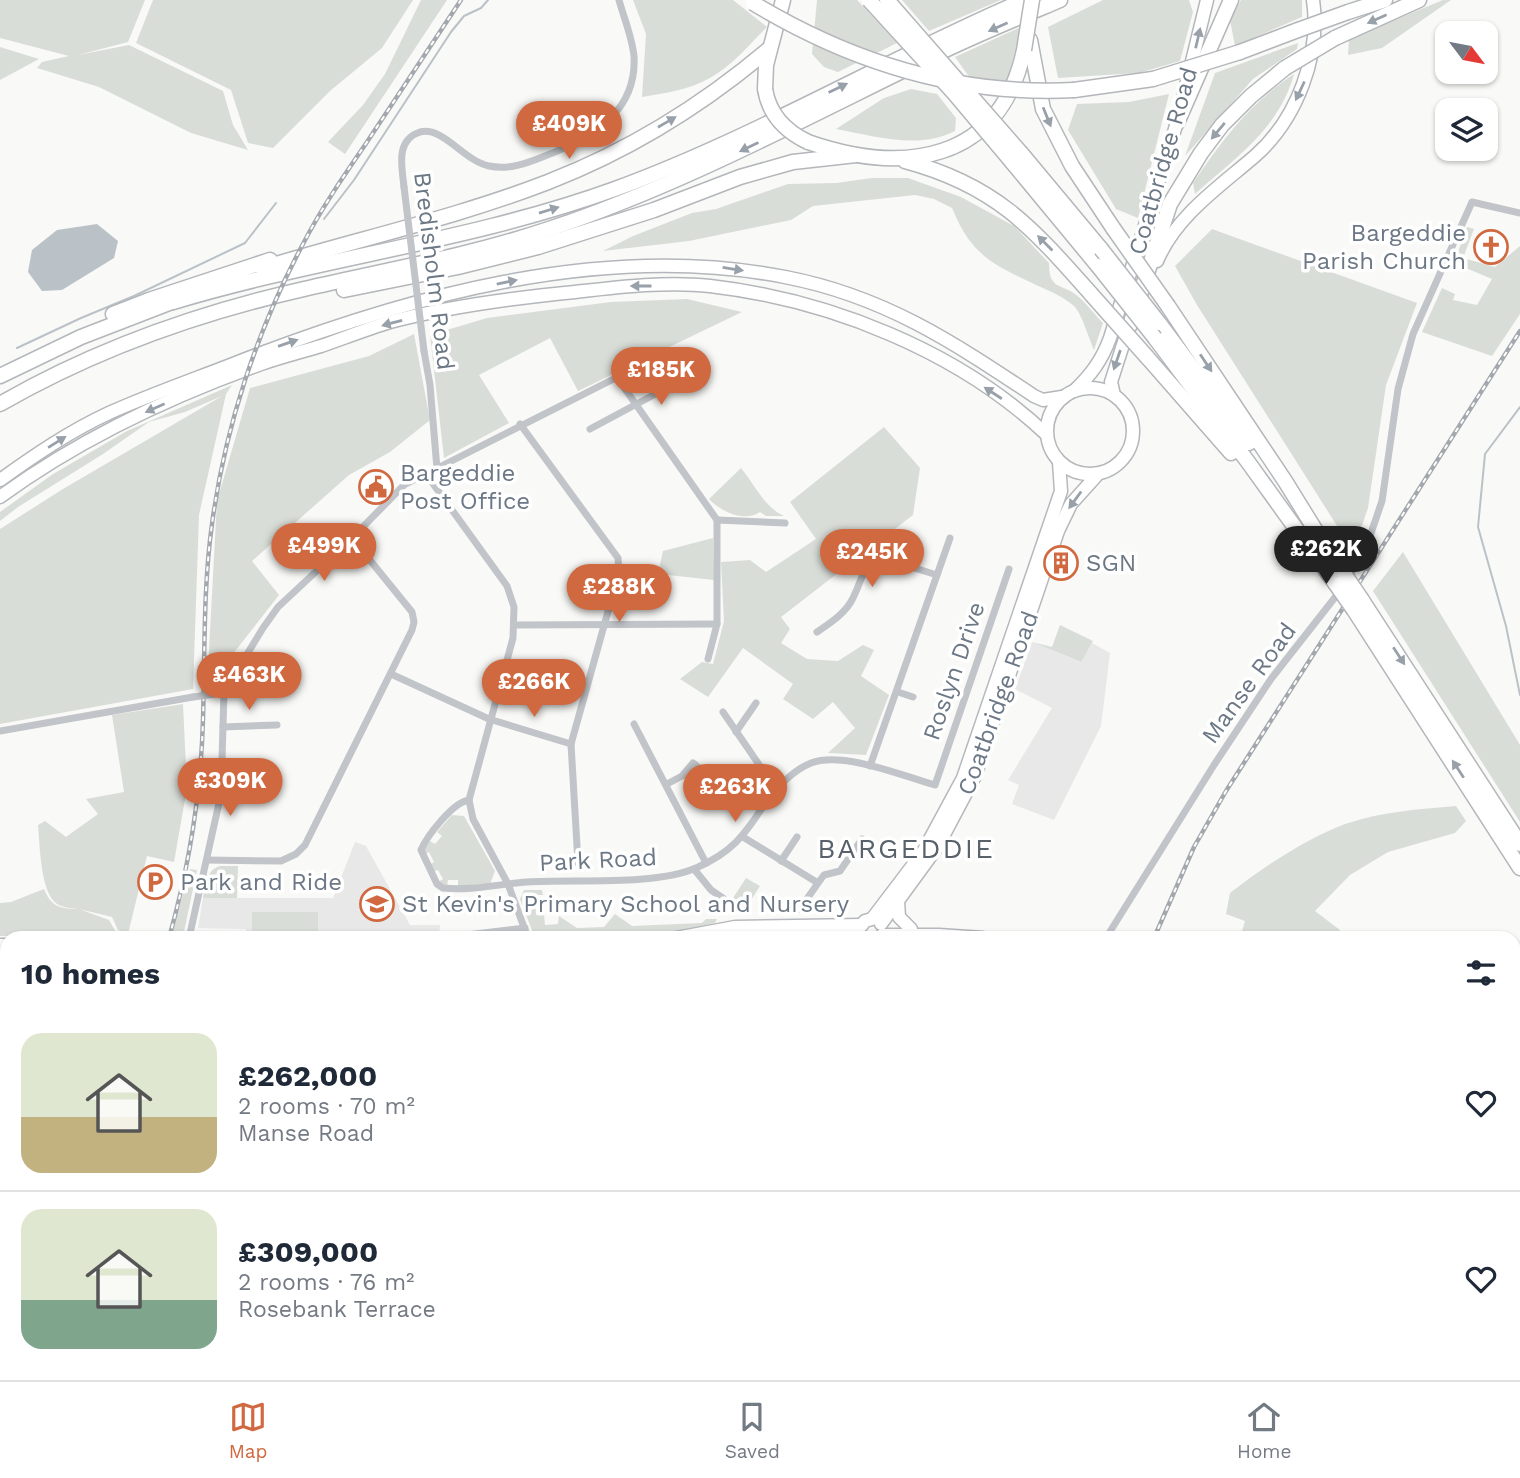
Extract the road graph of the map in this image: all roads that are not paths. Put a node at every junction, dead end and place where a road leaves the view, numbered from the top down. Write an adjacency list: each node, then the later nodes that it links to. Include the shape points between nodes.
1 (619, 0): 40 (street, Bredisholm Road, bridge, via 634,66 621,105 602,128 522,165 505,168 483,165 437,133 423,131 411,137 402,150)
2 (781, 0): 14 (highway)
3 (869, 0): 19 (highway, bridge)
4 (887, 0): 19 (highway, bridge)
5 (1025, 0): 24 (highway, one-way to 5, via 488,227 616,189 735,139)
6 (1032, 0): 15 (highway, bridge)
7 (1060, 0): 23 (highway, one-way to 23, via 617,206 499,245)
8 (1207, 0): 16 (main road, Coatbridge Road, one-way to 8)
9 (1231, 0): 16 (highway)
10 (1313, 0): 25 (main road, Coatbridge Road, one-way to 25, via 1311,59 1294,104 1257,154 1173,232)
11 (1385, 0): 13 (highway, bridge, via 1153,79 1043,91 912,74 844,51)
12 (1419, 0): 25 (highway, one-way to 25, bridge, via 1335,38 1285,68 1222,125 1170,204)
13 (751, 1)
14 (769, 49): 17 (highway, bridge, via 765,89 778,120 807,142); 22 (highway, one-way to 14, via 549,182 625,146 697,103)
15 (1028, 51): 18 (highway, via 1008,97 979,132 936,154); 51 (highway, one-way to 51, bridge, via 1056,138 1285,481)
16 (1177, 123): 32 (main road, Coatbridge Road, via 1102,358)
17 (856, 155): 18 (highway); 20 (highway, via 793,162)
18 (887, 157): 49 (highway, one-way to 18, bridge, via 1046,243 1003,204 969,183)
19 (1017, 158): 49 (highway, bridge); 51 (highway, bridge, via 1101,250 1159,323)
20 (698, 193): 23 (highway, via 513,247); 31 (highway, via 527,250 296,299 202,324)
21 (1520, 213): 104 (street, Manse Road, via 1472,202 1413,334 1398,389 1382,501 1368,539 1347,581 1271,679)
22 (424, 223): 24 (highway, via 236,277); 27 (highway, via 285,255 149,300)
23 (396, 269): 31 (highway, via 291,292 165,328)
24 (173, 302): 28 (highway, via 81,337)
25 (1130, 325): 33 (main road, Coatbridge Road, one-way to 33, via 1111,382)
26 (667, 352): 29 (street)
27 (0, 368)
28 (0, 376)
29 (617, 376): 35 (street); 36 (street)
30 (674, 384): 35 (street)
31 (36, 385): 34 (highway)
32 (1068, 394): 33 (main road, via 1093,388); 38 (main road, via 1050,414); 43 (main road, one-way to 32, via 108,414 287,342 447,295 525,278 622,266 712,266 787,277 901,314 1043,400)
33 (1114, 395): 42 (main road, via 1130,415 1132,440 1120,462)
34 (0, 404)
35 (635, 405): 37 (street); 45 (street)
36 (520, 424): 40 (street); 56 (street, via 618,558 619,572)
37 (590, 429)
38 (1046, 435): 39 (main road); 44 (main road, one-way to 44, via 1022,411 895,335 776,298 708,286 628,286 454,308 391,322 262,363 100,434)
39 (1059, 462): 42 (main road, via 1084,474); 102 (main road, Coatbridge Road, via 1061,491 962,778 923,852)
40 (437, 469): 41 (street)
41 (426, 474): 47 (street, via 401,487); 55 (street, via 507,586)
42 (1098, 474): 92 (main road, Coatbridge Road, one-way to 92, via 1071,504 1058,530 975,776 938,846)
43 (0, 480)
44 (0, 497)
45 (718, 520): 46 (street); 54 (street)
46 (785, 523)
47 (352, 538): 59 (street, via 412,612 412,629); 60 (street, via 278,607)
48 (950, 538): 52 (street)
49 (1314, 554): 51 (highway)
50 (1009, 569): 66 (street, Roslyn Drive)
51 (1338, 573): 53 (highway, bridge)
52 (937, 575): 57 (street, via 879,557 864,570 853,600); 61 (street)
53 (1358, 605): 83 (highway, one-way to 83); 89 (highway, one-way to 53)
54 (717, 624): 56 (street); 58 (street)
55 (515, 625): 56 (street); 67 (street)
56 (604, 625): 73 (street)
57 (817, 632)
58 (708, 659)
59 (391, 674): 67 (street); 84 (street, via 296,854 281,861)
60 (224, 692): 70 (street); 71 (street, bridge)
61 (898, 692): 62 (street); 74 (street)
62 (913, 697)
63 (756, 703): 72 (street)
64 (949, 711): 66 (street)
65 (723, 712): 72 (street)
66 (960, 714): 76 (street, Roslyn Drive)
67 (489, 719): 73 (street); 79 (street)
68 (634, 724): 75 (street)
69 (277, 725): 70 (street)
70 (223, 727): 84 (street, via 221,794)
71 (0, 731)
72 (736, 732): 77 (street)
73 (571, 744): 86 (street)
74 (870, 766): 76 (street, Park Road); 77 (street, Park Road, via 835,760 811,763)
75 (667, 784): 78 (street, via 693,763); 87 (street)
76 (935, 785)
77 (775, 788): 80 (street, Park Road)
78 (724, 794)
79 (469, 800): 91 (street, via 473,819); 91 (street, Park Road, via 453,808 424,843 423,857 443,888)
80 (743, 837): 85 (street); 87 (street, Park Road)
81 (797, 837): 85 (street)
82 (862, 839): 90 (street, via 841,871 824,875)
83 (1520, 844)
84 (206, 860): 98 (street)
85 (781, 861): 90 (street)
86 (578, 863)
87 (706, 863): 88 (street, Park Road)
88 (694, 869): 91 (street, Park Road, via 663,877); 94 (street, via 711,890)
89 (1520, 869)
90 (817, 883): 93 (street)
91 (508, 884): 96 (street)
92 (898, 901): 97 (main road, via 899,917); 102 (main road, Coatbridge Road)
93 (800, 909)
94 (740, 910)
95 (803, 925): 101 (main road); 102 (main road); 102 (main road)
96 (525, 928): 99 (street); 100 (street)
97 (911, 929): 102 (main road); 103 (main road)
98 (191, 931)
99 (508, 931)
100 (526, 931)
101 (714, 931)
102 (866, 931)
103 (920, 931)
104 (1110, 931)

